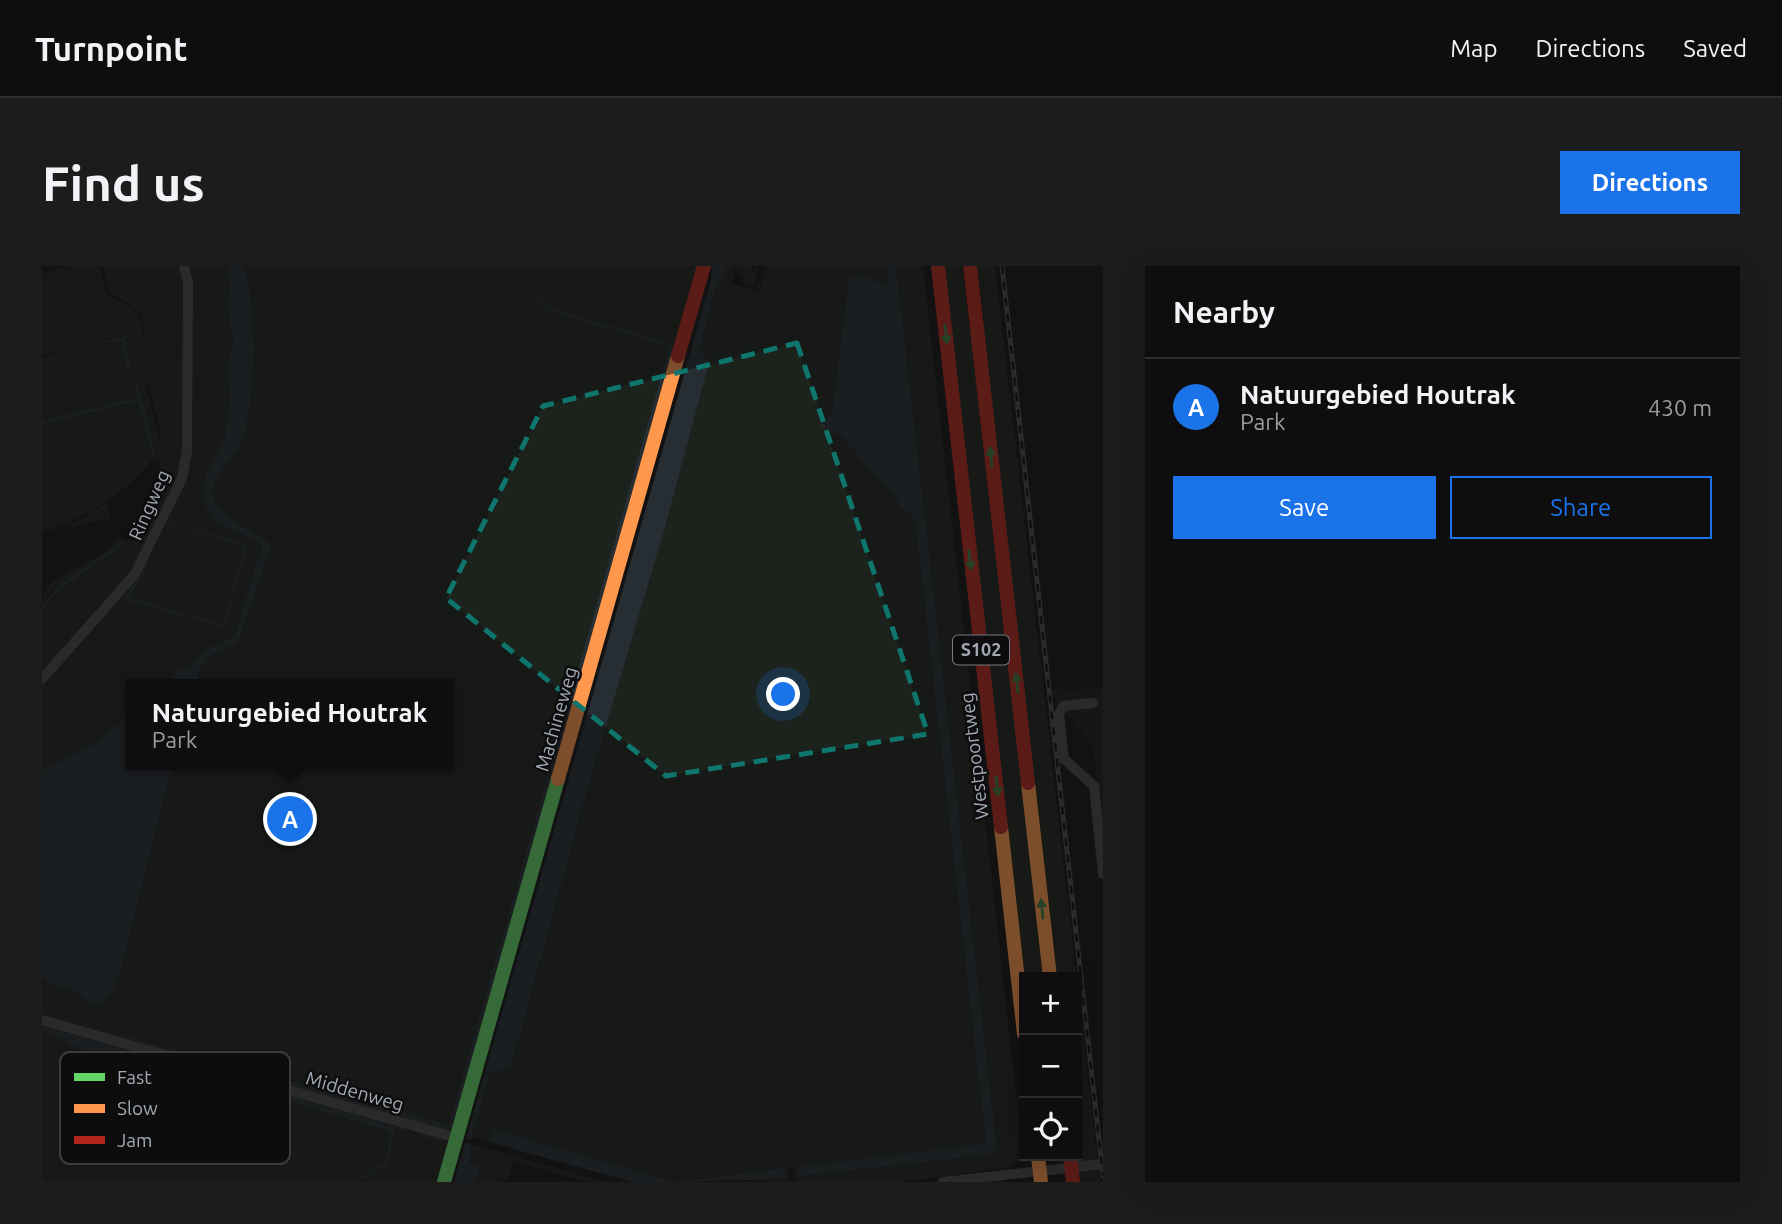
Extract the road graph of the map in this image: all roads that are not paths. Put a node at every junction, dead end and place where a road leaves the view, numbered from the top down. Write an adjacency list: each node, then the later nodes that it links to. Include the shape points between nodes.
1 (184, 266): 5 (street, Ringweg, via 188,283 188,410 182,478 131,579)
2 (704, 266): 13 (main road, Machineweg)
3 (938, 266): 9 (main road, Westpoortweg / S102, one-way to 9)
4 (970, 266): 8 (main road, S102, one-way to 4)
5 (42, 679)
6 (1093, 703): 7 (street, via 1063,706 1059,714 1064,759 1094,786)
7 (1103, 874)
8 (1048, 972)
9 (1019, 989)
10 (42, 1020): 11 (street, Middenweg)
11 (155, 1052)
12 (290, 1091): 13 (street, Middenweg)
13 (457, 1138): 17 (main road, Machineweg)
14 (1103, 1164): 15 (street)
15 (1071, 1169): 16 (street)
16 (1036, 1176): 18 (street)
17 (444, 1182)
18 (943, 1182)

